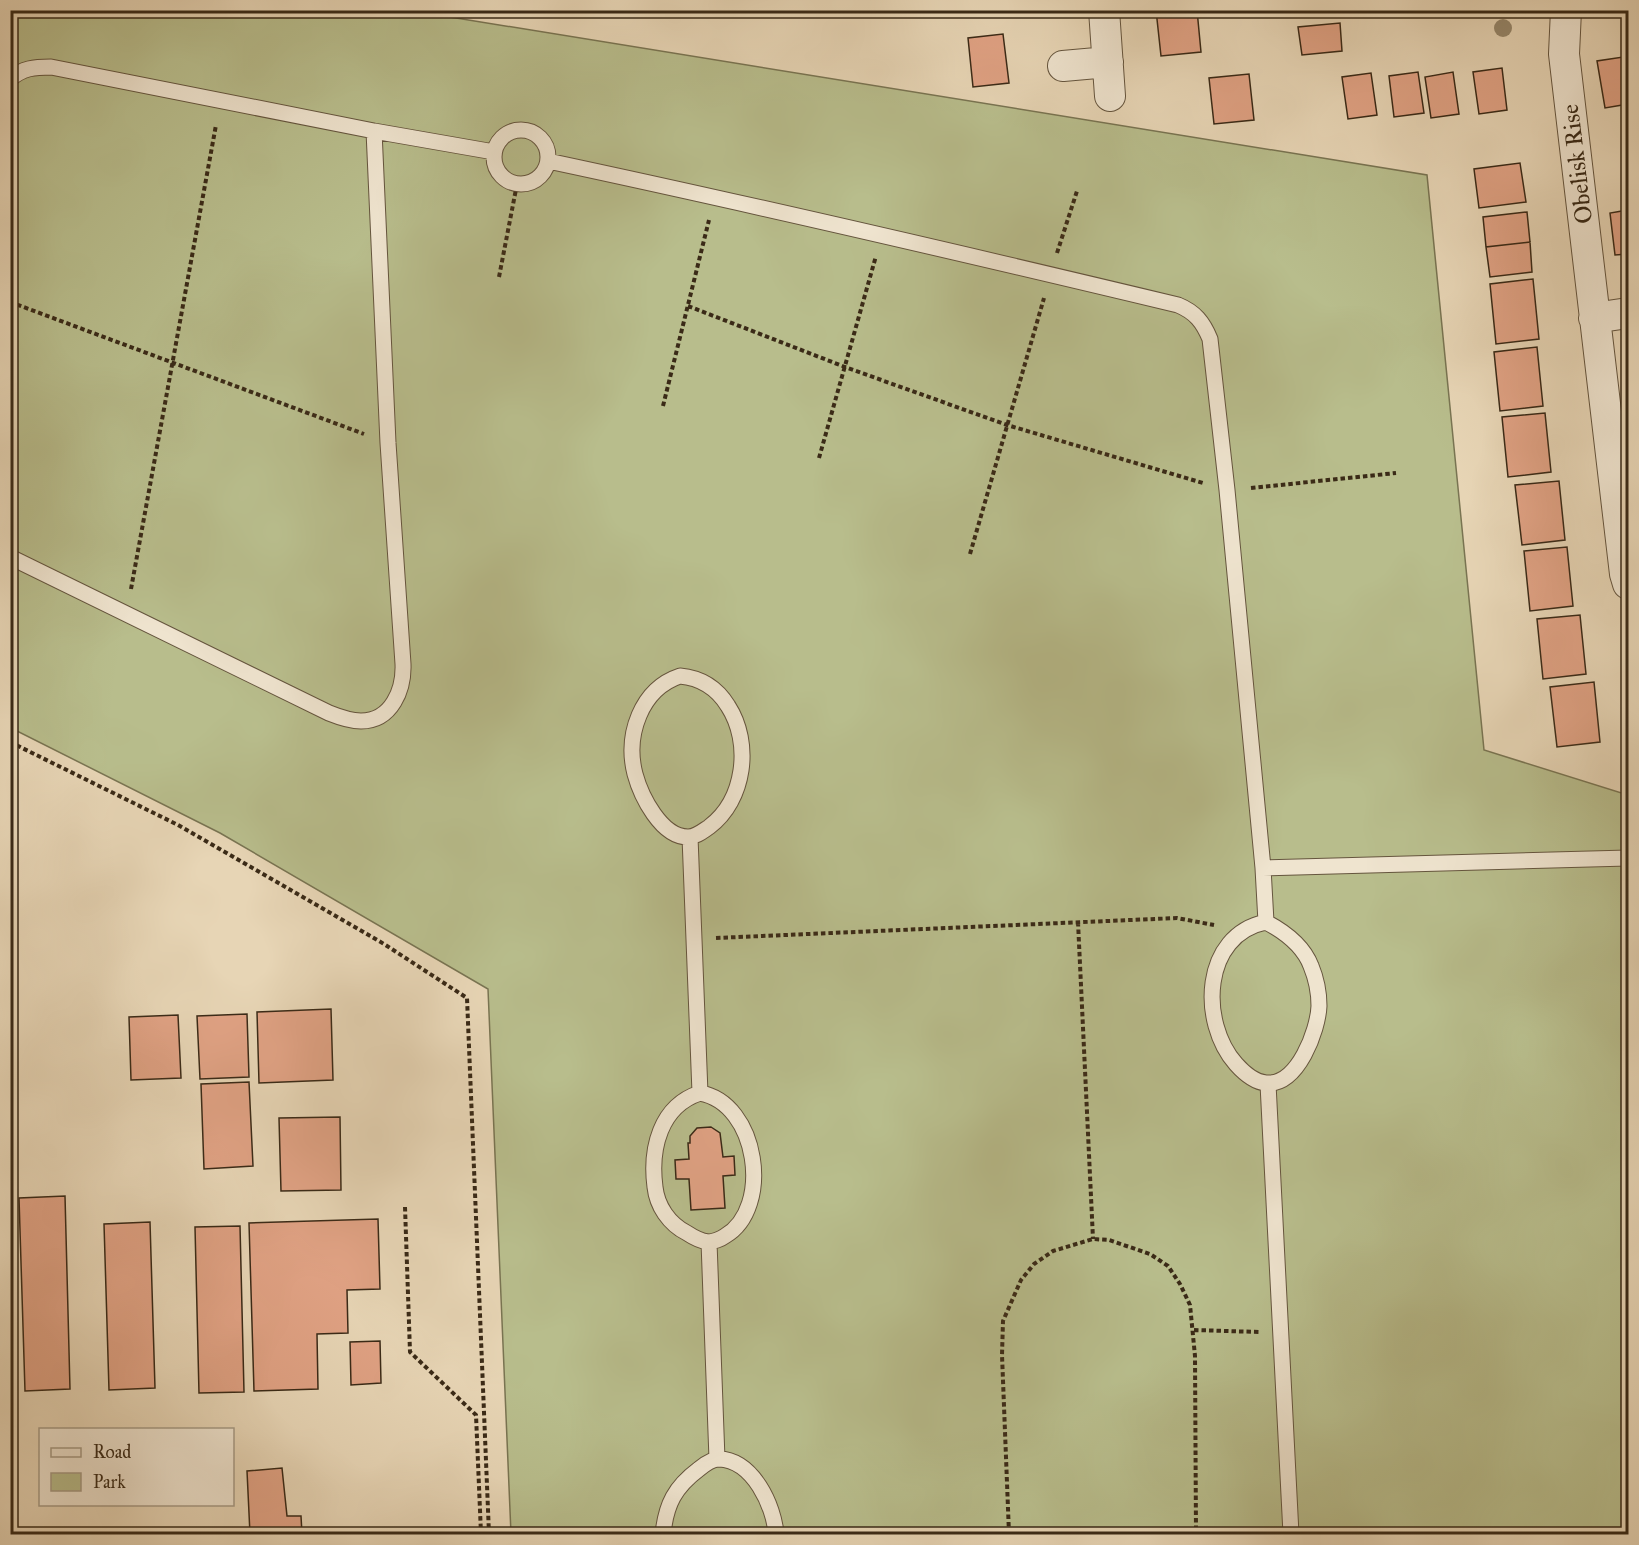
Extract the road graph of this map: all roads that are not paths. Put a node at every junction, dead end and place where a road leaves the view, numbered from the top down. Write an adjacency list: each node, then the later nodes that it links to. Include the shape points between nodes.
1 (1104, 10): 3 (street)
2 (1566, 10): 11 (street, Obelisk Rise, via 1564,54)
3 (1107, 62): 4 (street); 6 (street)
4 (1063, 66)
5 (10, 79): 7 (lane, via 34,67 51,67)
6 (1110, 96)
7 (374, 131): 8 (lane); 12 (lane, via 388,443 404,677 387,711 362,721 329,713)
8 (494, 152): 9 (lane, via 502,176 517,184 540,176); 9 (lane, via 503,136 521,129 538,135 548,152)
9 (548, 161): 16 (lane, via 1051,273 1178,304 1199,318 1210,339)
10 (1629, 312): 11 (street)
11 (1594, 318): 13 (street, Obelisk Rise)
12 (10, 557)
13 (1629, 584)
14 (690, 837): 14 (lane, via 665,826 649,808 638,785 633,757 635,728 646,700 661,685 680,676 703,681 724,700 738,728 742,758 737,786 725,810 717,820); 19 (lane)
15 (1629, 858): 16 (lane)
16 (1263, 868): 17 (lane)
17 (1266, 922): 18 (lane, via 1283,930 1302,949 1315,980 1319,1008 1316,1026 1300,1062 1282,1079); 18 (lane, via 1243,930 1228,945 1213,980 1213,1016 1218,1037 1229,1056 1242,1071)
18 (1268, 1084): 24 (lane)
19 (700, 1093): 20 (lane, via 718,1099 735,1113 747,1137 752,1169 750,1207 742,1221 732,1232); 20 (lane, via 682,1101 662,1125 654,1152 655,1188 669,1220)
20 (709, 1242): 21 (lane)
21 (717, 1459): 22 (lane, via 696,1471 675,1491); 23 (lane, via 741,1467 760,1488 770,1505)
22 (663, 1534)
23 (776, 1534)
24 (1290, 1534)

